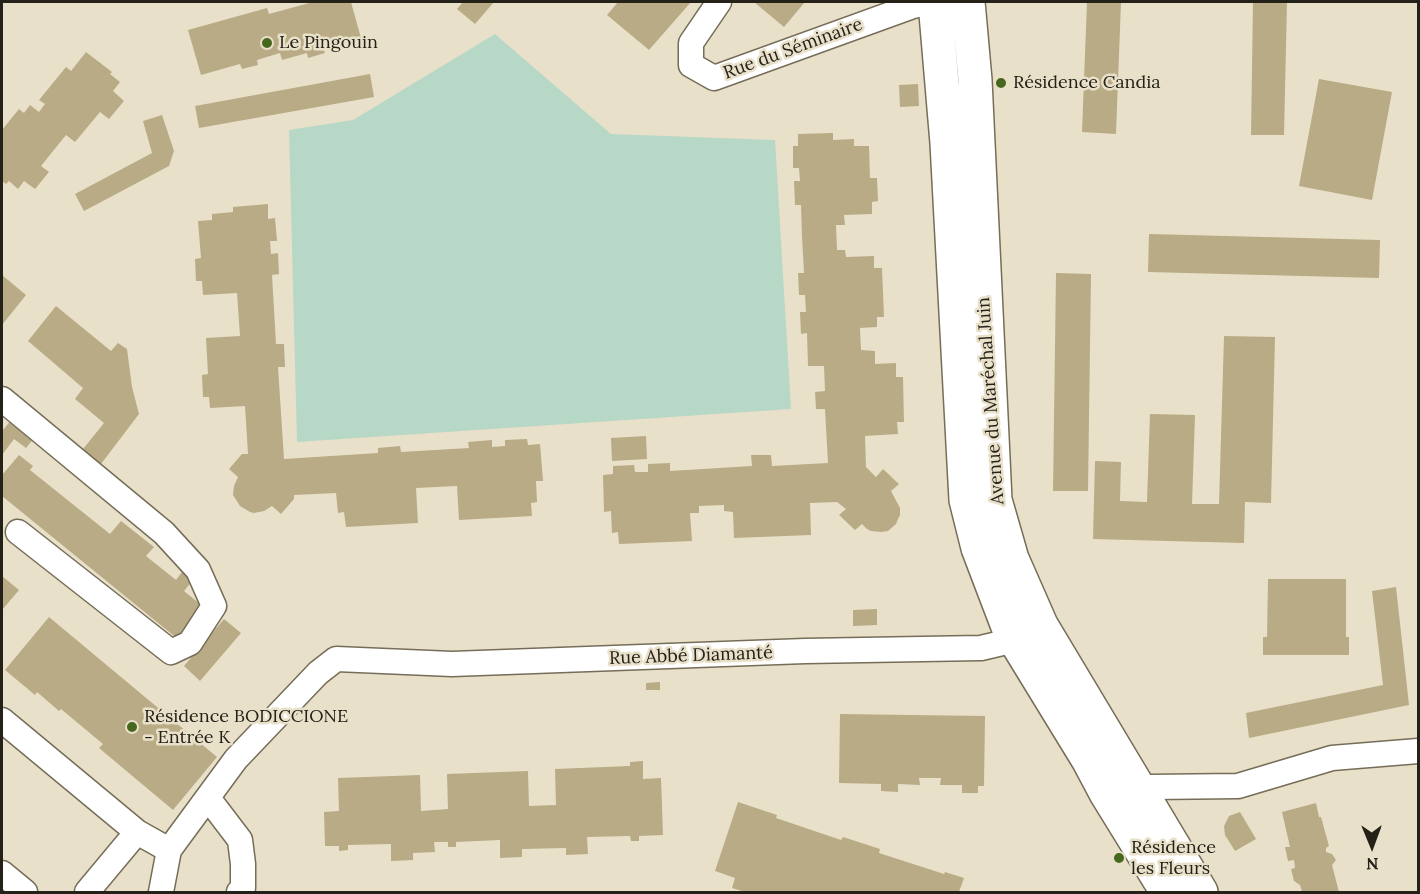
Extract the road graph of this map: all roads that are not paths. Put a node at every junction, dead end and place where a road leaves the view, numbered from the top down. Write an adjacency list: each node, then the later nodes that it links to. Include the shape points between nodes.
1 (719, 2): 2 (street, Rue du Séminaire, via 691,43 691,65 714,78)
2 (933, 2): 6 (main road, Avenue du Maréchal Juin, via 947,143 966,500 978,548 1010,632)
3 (968, 2): 6 (main road, Avenue du Maréchal Juin, via 995,500)
4 (2, 399): 5 (street, via 164,533 198,570 214,606 190,643 171,652)
5 (18, 531)
6 (1028, 633): 9 (main road, Avenue du Maréchal Juin); 10 (main road, Avenue du Maréchal Juin); 11 (street, Rue Abbé Diamanté, via 981,648 452,664 336,660 318,673 236,759)
7 (2, 720): 12 (street)
8 (1419, 751): 9 (street, via 1332,758 1238,786 1150,786)
9 (1139, 790): 10 (street); 20 (main road, Avenue du Maréchal Juin)
10 (1106, 793): 19 (main road, Avenue du Maréchal Juin)
11 (208, 798): 13 (street); 18 (street, via 240,840 243,888)
12 (137, 832): 13 (street); 16 (street)
13 (169, 850): 17 (street)
14 (2, 873): 15 (street)
15 (26, 892)
16 (87, 892)
17 (161, 892)
18 (239, 892)
19 (1167, 892)
20 (1201, 892)

